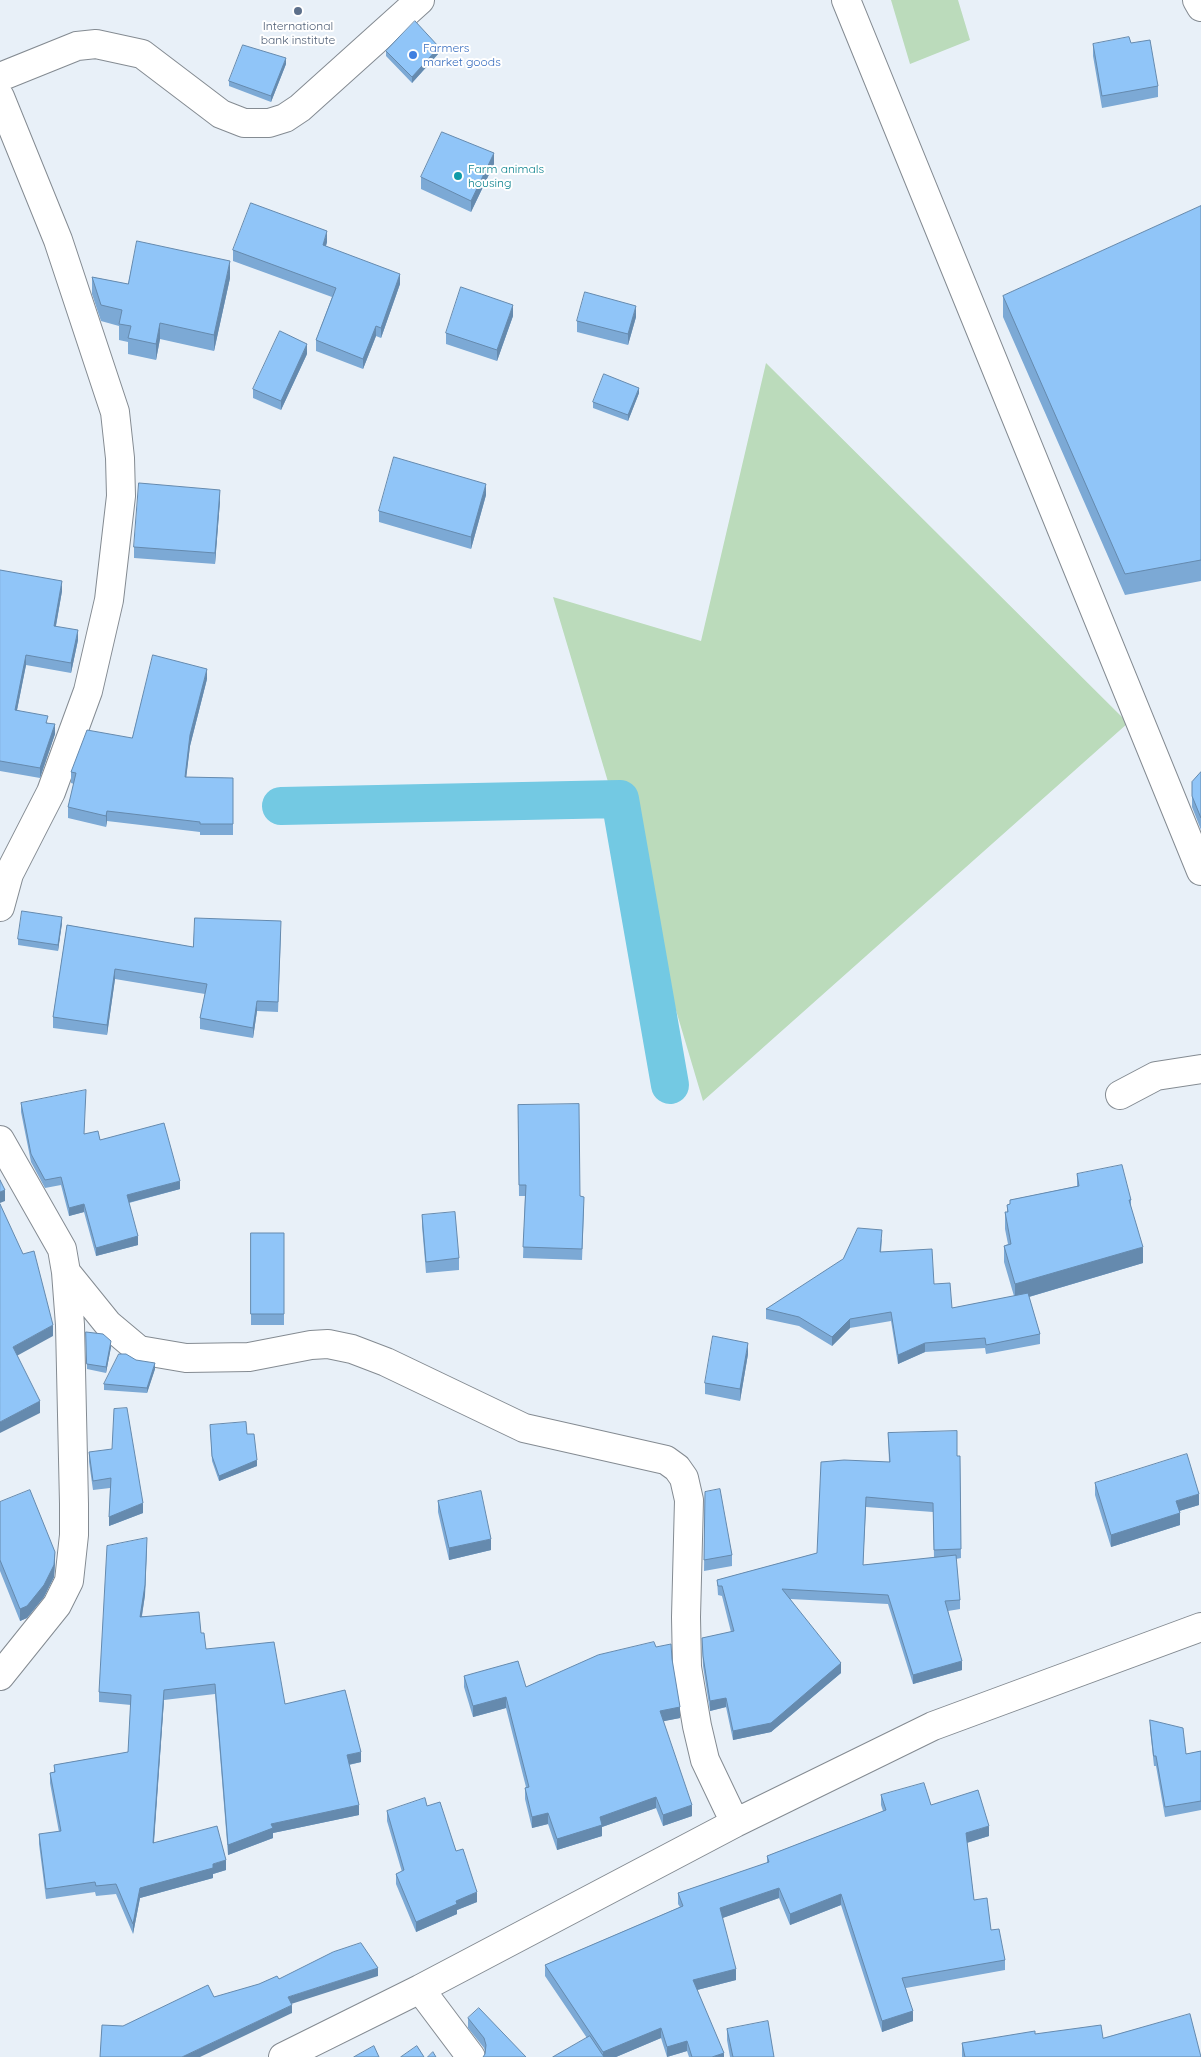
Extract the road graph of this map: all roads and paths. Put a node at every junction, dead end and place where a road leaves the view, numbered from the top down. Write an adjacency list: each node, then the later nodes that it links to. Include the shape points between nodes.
1 (420, 0): 5 (street, via 300,108 269,124 244,123 221,114 142,54 96,44 77,46)
2 (846, 0): 7 (street)
3 (1197, 0): 4 (street)
4 (1201, 7)
5 (0, 77)
6 (0, 97): 8 (street, via 58,240 115,412 121,496 109,600 88,691 50,792 9,874)
7 (1201, 871)
8 (0, 907)
9 (1201, 1069): 10 (street, via 1156,1076)
10 (1120, 1095)
11 (0, 1140): 12 (street, via 62,1249)
12 (66, 1272): 14 (street, via 74,1504 69,1581 57,1604); 15 (street, via 108,1324 139,1350 186,1358 249,1357 328,1344 352,1349 524,1428 666,1460 677,1468 684,1478 689,1500 687,1667 705,1760)
13 (1201, 1627): 15 (street, via 933,1726)
14 (0, 1676)
15 (735, 1823): 16 (street)
16 (420, 1988): 17 (street); 18 (street)
17 (284, 2057)
18 (471, 2057)

